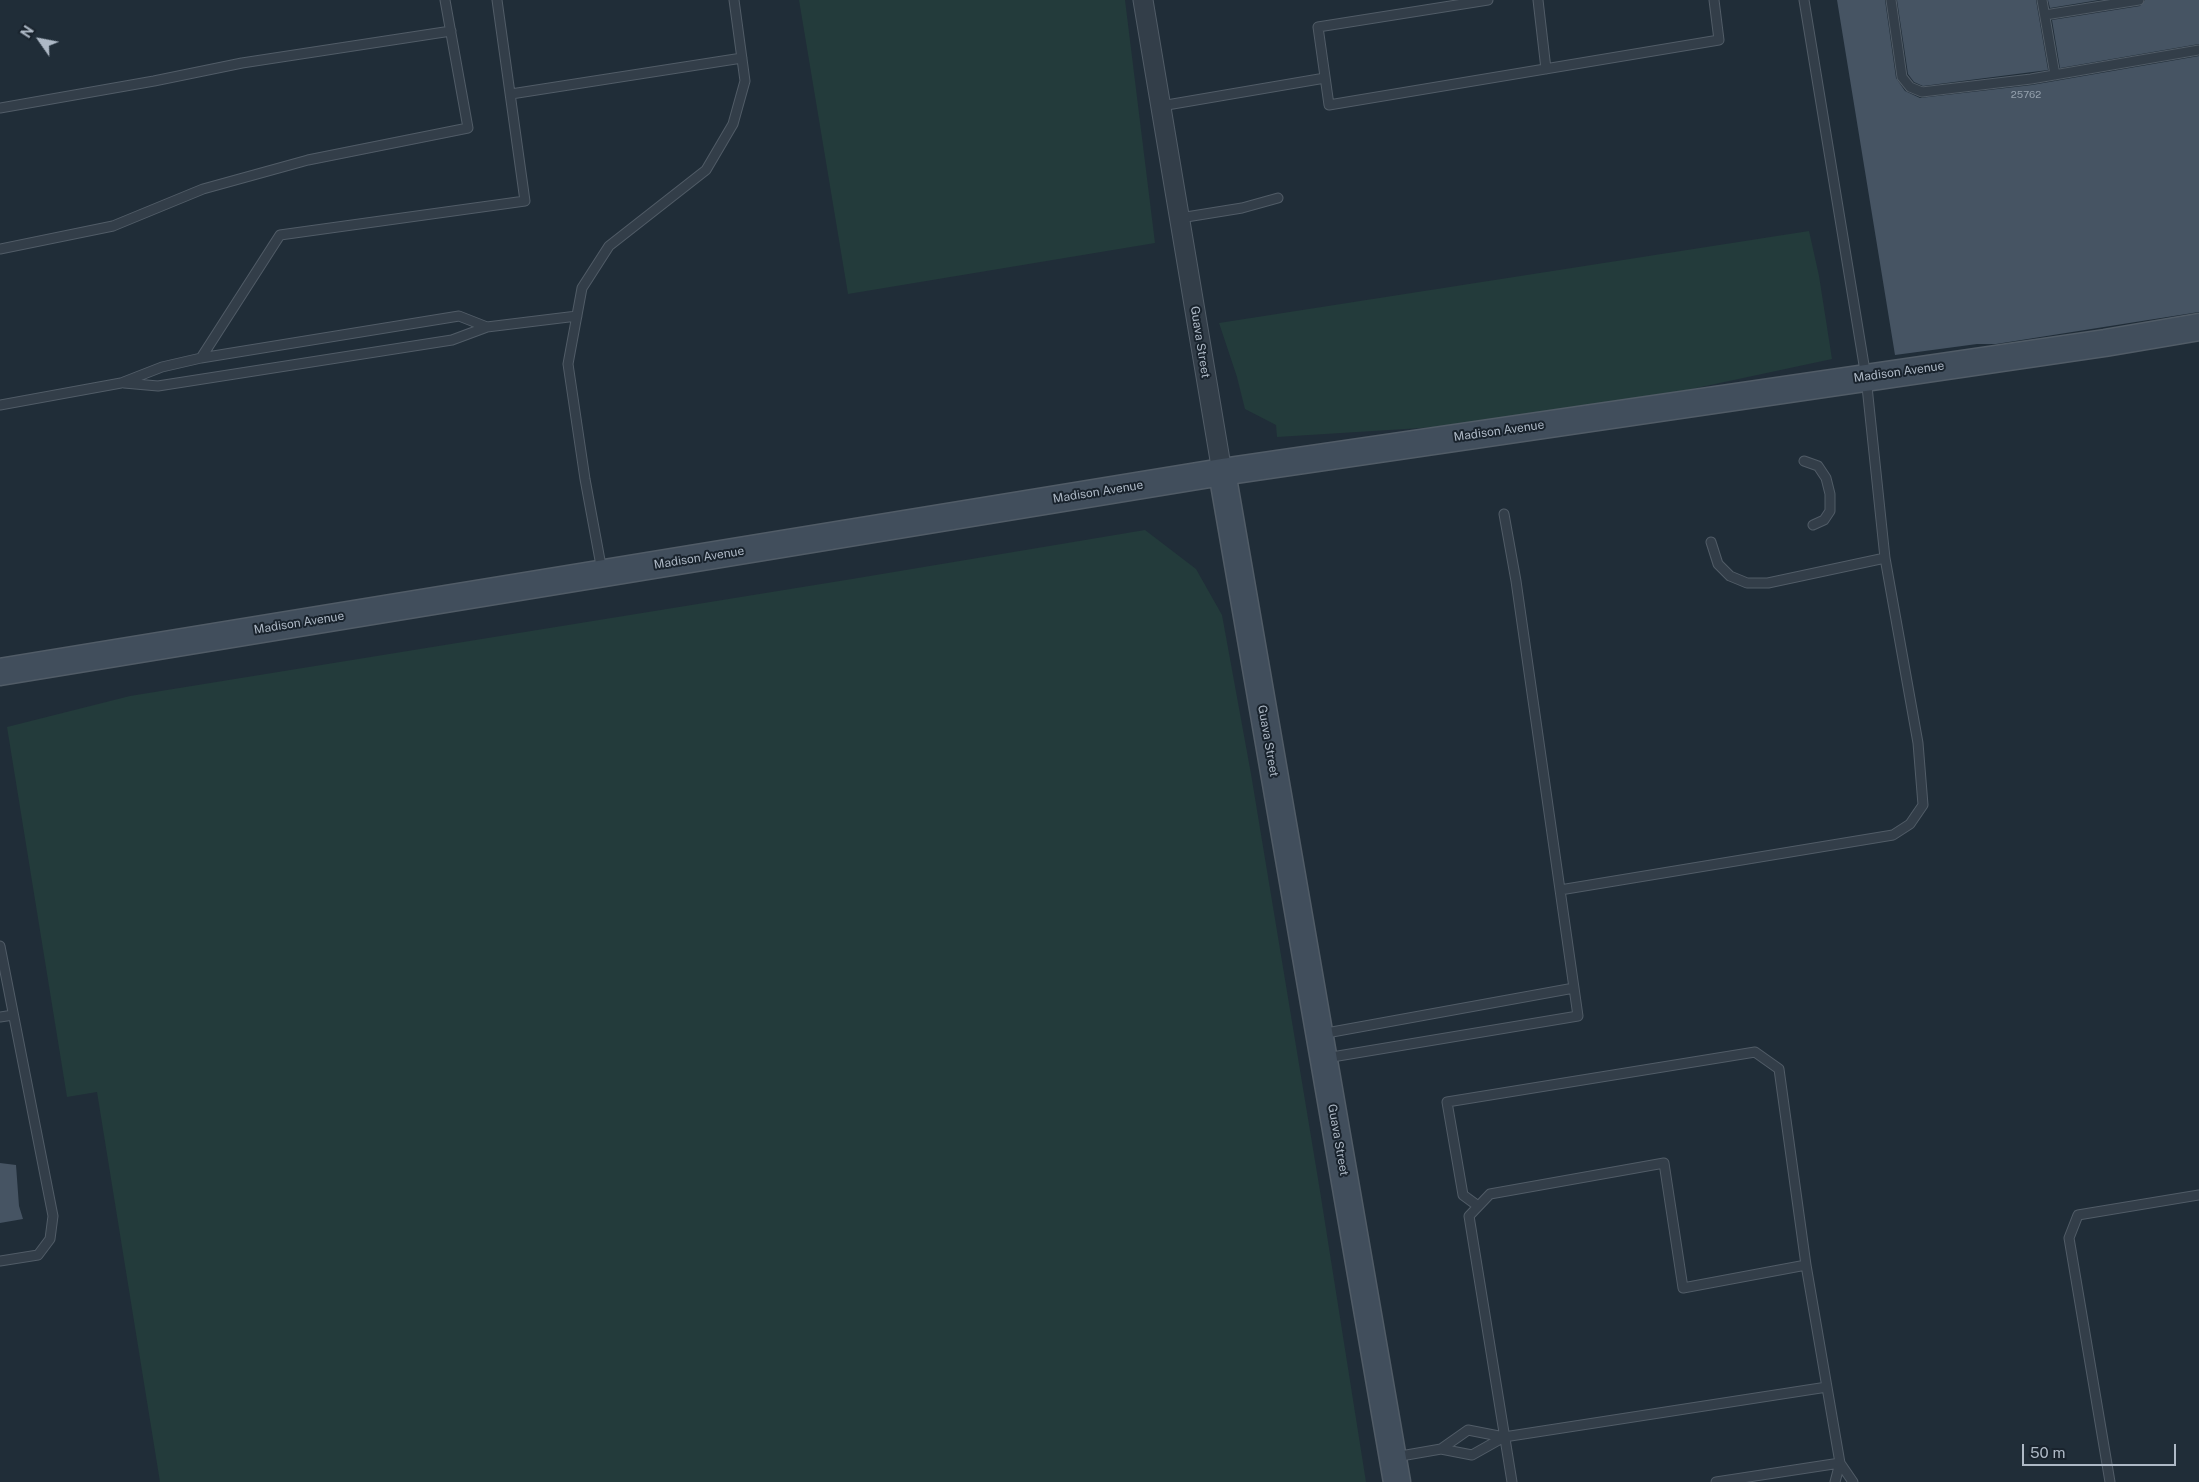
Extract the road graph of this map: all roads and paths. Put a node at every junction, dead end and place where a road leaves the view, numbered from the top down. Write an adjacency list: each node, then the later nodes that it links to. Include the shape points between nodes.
1 (445, 0): 13 (lane)
2 (497, 0): 19 (lane)
3 (734, 0): 15 (lane)
4 (1143, 0): 20 (street, Guava Street)
5 (1488, 0): 18 (lane, via 1318,27)
6 (1538, 0): 16 (lane)
7 (1714, 0): 16 (lane, via 1719,40)
8 (1804, 0): 29 (lane)
9 (1891, 0): 17 (lane, via 1902,77 1910,87 1922,92)
10 (2042, 0): 12 (lane)
11 (2139, 0): 12 (lane)
12 (2045, 15): 17 (lane)
13 (451, 31): 21 (lane, via 242,63); 24 (lane, via 468,128 308,160 203,189 113,226)
14 (2199, 50): 17 (lane)
15 (742, 58): 19 (lane); 25 (lane, via 745,81 733,124 706,170 609,246 582,288)
16 (1546, 69): 18 (lane, via 1329,105)
17 (2055, 75)
18 (1325, 78): 20 (lane)
19 (511, 94): 28 (lane, via 525,201 280,234)
20 (1161, 106): 23 (street, Guava Street)
21 (0, 108)
22 (1278, 198): 23 (lane, via 1242,208)
23 (1180, 218): 33 (street, Guava Street)
24 (0, 249)
25 (576, 316): 26 (lane); 38 (lane, via 568,364)
26 (487, 327): 28 (lane, via 459,316); 30 (lane, via 452,340 158,386)
27 (2199, 327): 29 (street, Madison Avenue)
28 (202, 358): 30 (lane, via 162,367)
29 (1866, 377): 33 (street, Madison Avenue); 37 (lane)
30 (121, 383): 31 (lane)
31 (0, 405)
32 (1804, 461): 35 (lane, via 1818,466 1826,478 1830,494 1830,511 1824,520)
33 (1222, 472): 38 (street, Madison Avenue); 45 (street, Guava Street)
34 (1504, 514): 40 (lane)
35 (1812, 525)
36 (1712, 542): 37 (lane, via 1718,564 1730,576 1747,583 1768,583)
37 (1885, 558): 40 (lane, via 1918,743 1923,804 1910,824 1893,835)
38 (602, 573): 39 (street, Madison Avenue)
39 (0, 672)
40 (1560, 890): 42 (lane)
41 (0, 946): 43 (lane)
42 (1574, 988): 45 (lane); 45 (lane, via 1578,1016)
43 (13, 1015): 44 (lane); 48 (lane, via 53,1216 50,1239 38,1255)
44 (0, 1017)
45 (1321, 1046): 54 (street, Guava Street)
46 (2199, 1195): 59 (lane, via 2078,1215 2069,1238)
47 (1478, 1206): 49 (lane, via 1490,1194 1664,1162 1683,1288); 49 (lane, via 1463,1195 1447,1102 1755,1052 1779,1069); 51 (lane, via 1469,1216)
48 (0, 1261)
49 (1806, 1264): 50 (lane)
50 (1827, 1386): 51 (lane); 53 (lane)
51 (1504, 1437): 52 (lane, via 1472,1455); 52 (lane, via 1468,1430); 55 (lane)
52 (1441, 1448): 54 (lane)
53 (1840, 1463): 56 (lane); 57 (lane); 58 (lane)
54 (1394, 1470)
55 (1512, 1482)
56 (1716, 1482)
57 (1835, 1482)
58 (1852, 1482)
59 (2110, 1482)

